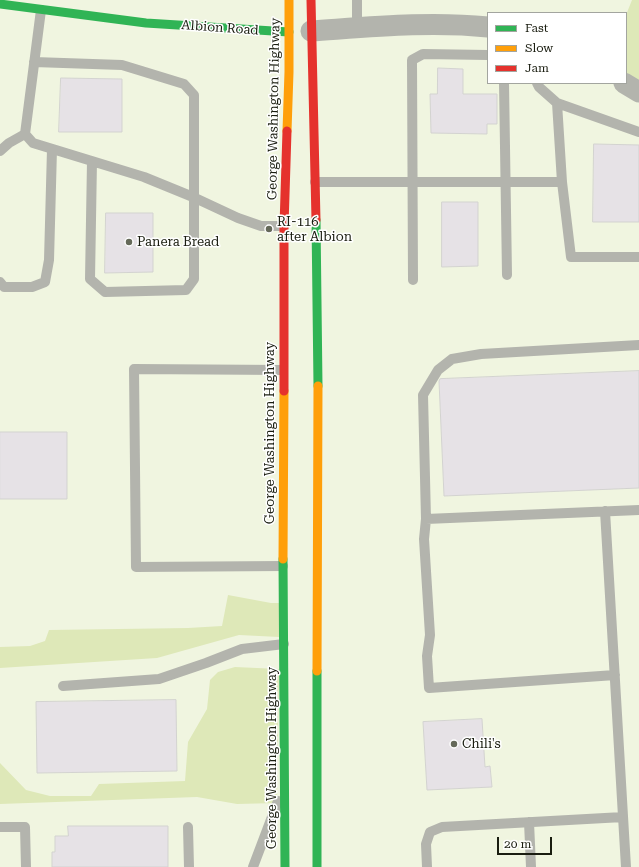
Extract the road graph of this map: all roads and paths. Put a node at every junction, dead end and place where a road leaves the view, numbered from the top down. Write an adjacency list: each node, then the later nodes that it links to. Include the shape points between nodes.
1 (289, 0): 9 (main road, George Washington Highway)
2 (311, 0): 8 (main road)
3 (0, 4): 5 (main road, Albion Road)
4 (357, 4): 7 (lane)
5 (41, 10): 9 (main road, Albion Road, via 146,23); 11 (lane)
6 (487, 27): 7 (street, Albion Road, via 415,25)
7 (357, 28): 8 (street, Albion Road)
8 (305, 31): 9 (main road, Albion Road); 22 (main road)
9 (289, 32): 27 (main road, George Washington Highway)
10 (487, 55): 23 (lane, via 422,54 412,60)
11 (34, 62): 18 (lane); 26 (lane, via 122,65 184,84 194,95)
12 (504, 84): 24 (lane)
13 (538, 84): 16 (lane)
14 (626, 84): 15 (street)
15 (639, 92)
16 (557, 103): 17 (lane); 25 (lane)
17 (639, 132)
18 (24, 134): 19 (lane, via 33,143); 20 (lane)
19 (52, 149): 21 (lane); 31 (lane, via 49,260 45,282 32,288 4,287)
20 (0, 150)
21 (92, 161): 26 (lane, via 144,177); 26 (lane, via 90,279 105,292 186,290 194,279)
22 (315, 182): 23 (lane); 50 (main road, via 318,377)
23 (413, 182): 24 (lane); 30 (lane)
24 (506, 182): 25 (lane); 29 (lane)
25 (562, 182): 28 (lane, via 571,257)
26 (194, 197): 27 (lane, via 261,226)
27 (284, 226): 33 (main road, George Washington Highway)
28 (639, 257)
29 (507, 275)
30 (413, 280)
31 (0, 282)
32 (639, 345): 36 (lane, via 481,354 452,359 438,370 423,395)
33 (283, 370): 37 (main road, George Washington Highway); 37 (lane, via 134,369 136,566)
34 (639, 510): 35 (lane)
35 (605, 511): 36 (lane); 39 (lane)
36 (426, 519): 39 (lane, via 424,539 430,635 427,656 429,688)
37 (283, 566): 38 (main road, George Washington Highway)
38 (284, 644): 40 (lane, via 242,649 159,679); 41 (main road, George Washington Highway)
39 (615, 675): 42 (lane)
40 (63, 686)
41 (285, 783): 48 (lane); 49 (main road, George Washington Highway)
42 (623, 817): 43 (lane); 53 (lane)
43 (529, 822): 51 (lane, via 442,827 430,832 426,844); 52 (lane)
44 (0, 827): 46 (lane, via 25,827)
45 (188, 828): 47 (lane)
46 (26, 867)
47 (188, 867)
48 (253, 867)
49 (286, 867)
50 (317, 867)
51 (427, 867)
52 (531, 867)
53 (626, 867)

